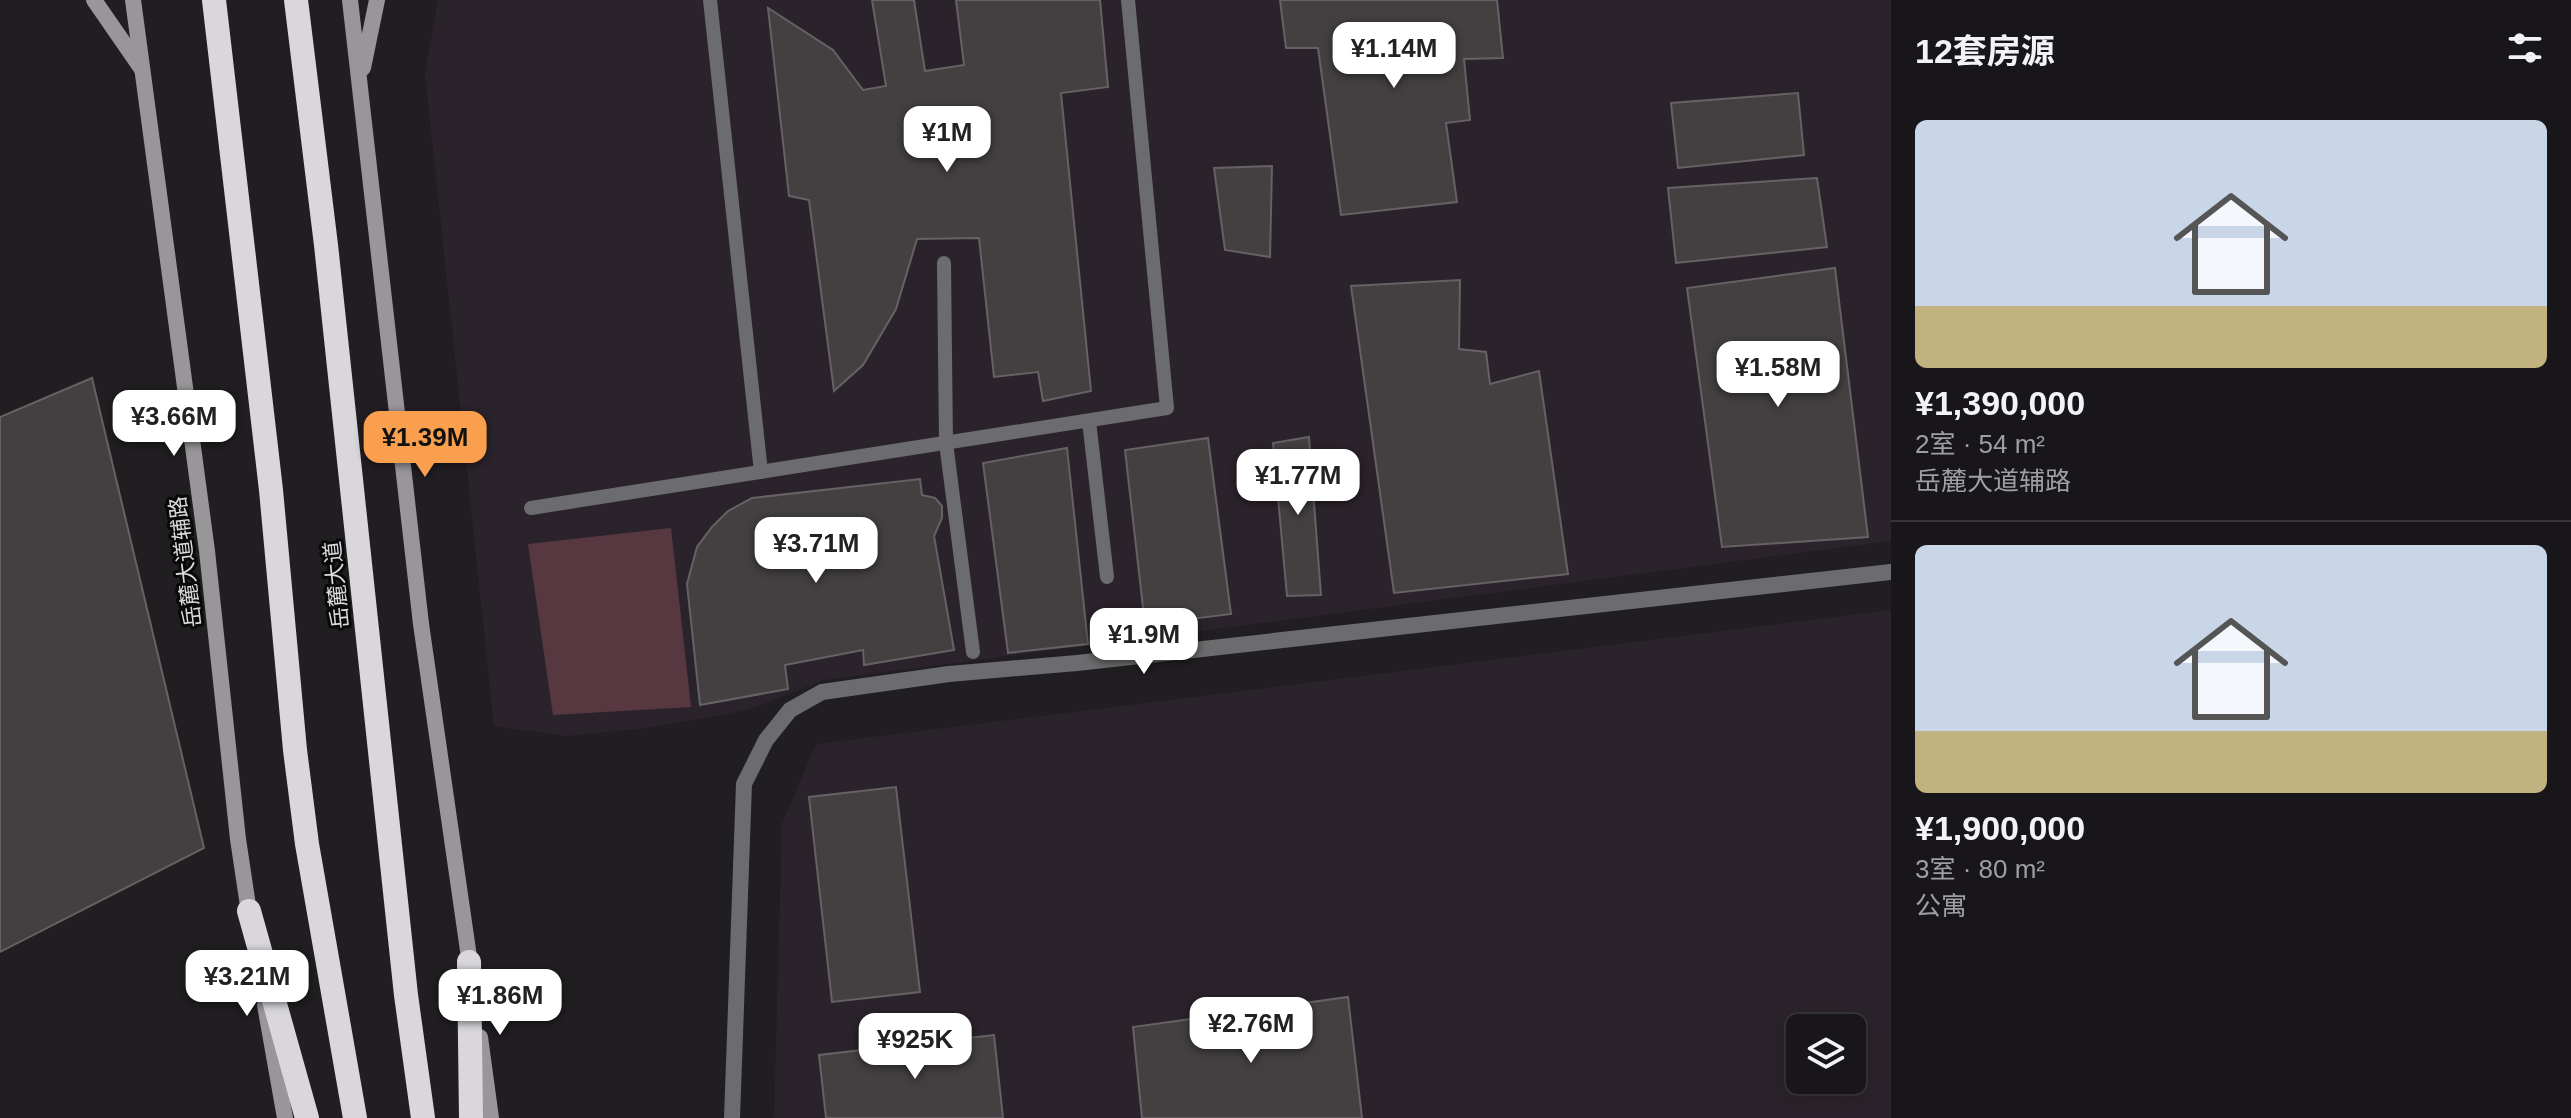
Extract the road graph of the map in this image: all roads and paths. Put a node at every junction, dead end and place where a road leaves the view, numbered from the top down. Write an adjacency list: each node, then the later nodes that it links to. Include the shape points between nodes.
1 (94, 0): 9 (main road)
2 (133, 0): 9 (main road, 岳麓大道辅路)
3 (214, 0): 23 (highway, via 271,490 295,750)
4 (296, 0): 24 (highway, 岳麓大道)
5 (350, 0): 10 (main road)
6 (377, 0): 10 (main road)
7 (710, 0): 14 (lane)
8 (1128, 0): 12 (lane, via 1167,408)
9 (143, 71): 19 (main road, 岳麓大道辅路)
10 (360, 82): 20 (main road, via 421,624)
11 (944, 263): 13 (lane)
12 (1089, 421): 13 (lane); 17 (lane)
13 (946, 443): 14 (lane); 18 (lane)
14 (761, 472): 15 (lane)
15 (531, 508)
16 (1891, 572): 27 (street, via 822,692 790,710 766,740 744,784)
17 (1107, 577)
18 (973, 652)
19 (249, 911): 21 (main road, 岳麓大道辅路); 22 (highway)
20 (469, 962): 25 (highway); 26 (main road)
21 (285, 1118)
22 (307, 1118)
23 (355, 1118)
24 (423, 1118)
25 (471, 1118)
26 (491, 1118)
27 (732, 1118)

